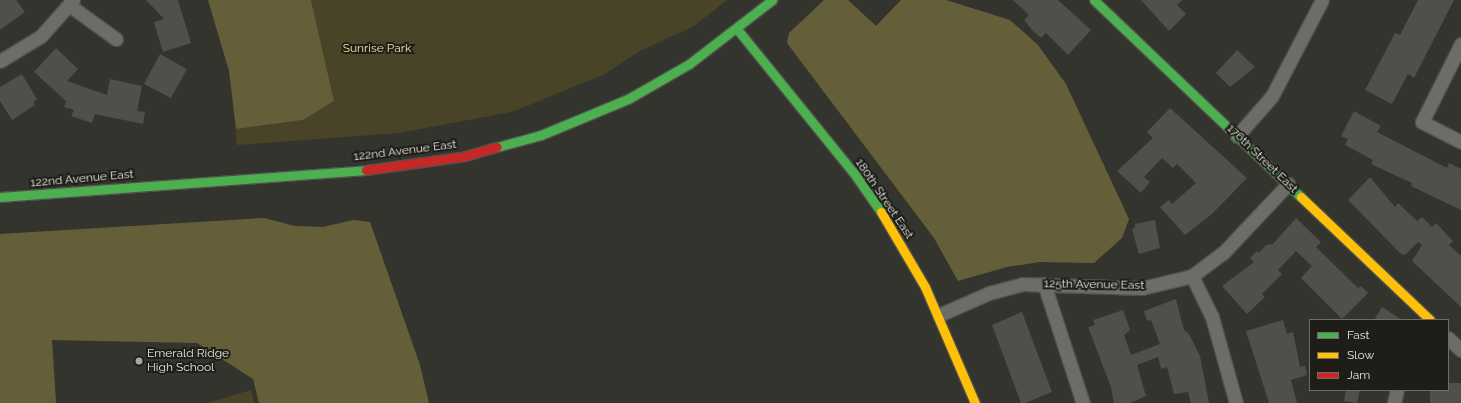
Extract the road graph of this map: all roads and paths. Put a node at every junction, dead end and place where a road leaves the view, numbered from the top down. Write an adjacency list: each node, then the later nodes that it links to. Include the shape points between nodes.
1 (772, 0): 5 (street, 122nd Avenue East)
2 (1094, 0): 9 (street, 176th Street East)
3 (1322, 0): 9 (street, via 1272,96)
4 (71, 3): 6 (street); 8 (street, via 40,36)
5 (737, 29): 12 (street, 122nd Avenue East, via 689,64 628,99 541,135 465,156 387,168); 15 (street, 180th Street East, via 853,172 914,267)
6 (116, 39)
7 (1461, 44): 10 (street, via 1422,122)
8 (0, 61)
9 (1237, 136): 11 (street, 176th Street East)
10 (1461, 142)
11 (1288, 184): 13 (street, 125th Avenue East, via 1223,253); 16 (street, 176th Street East)
12 (0, 197)
13 (1192, 276): 14 (street, 125th Avenue East, via 1142,288); 22 (street, via 1212,317)
14 (1044, 284): 15 (street, 125th Avenue East, via 1022,284 989,293); 21 (street)
15 (938, 315): 20 (street, 180th Street East)
16 (1429, 319)
17 (1449, 339): 18 (street)
18 (1461, 350)
19 (1396, 391): 23 (street)
20 (975, 403)
21 (1083, 403)
22 (1236, 403)
23 (1394, 403)

